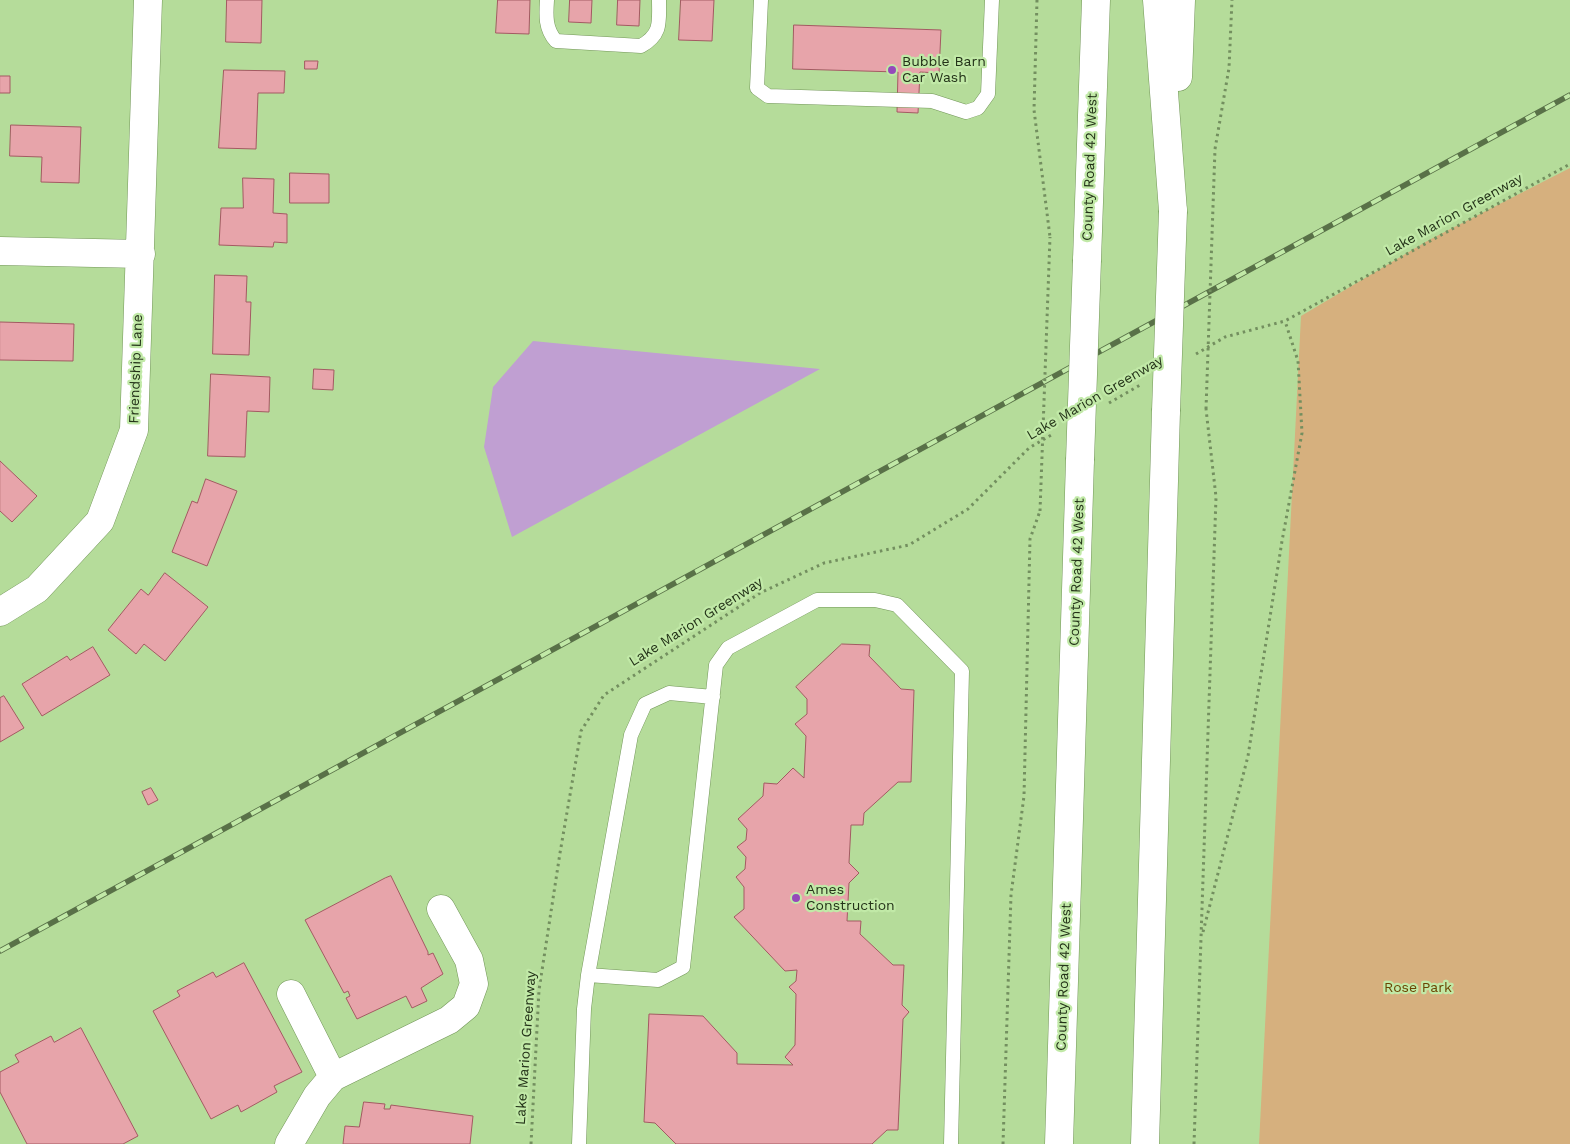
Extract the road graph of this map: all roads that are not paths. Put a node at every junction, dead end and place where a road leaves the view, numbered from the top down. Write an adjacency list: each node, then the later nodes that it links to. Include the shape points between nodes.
1 (148, 0): 11 (main road, Friendship Lane)
2 (547, 0): 3 (lane, via 546,20 550,35 556,41 641,46 649,42 658,30)
3 (659, 0)
4 (761, 0): 5 (lane, via 757,88 768,96 932,101 966,112 978,108 988,94)
5 (992, 0)
6 (1096, 0): 21 (main road, County Road 42 West, bridge)
7 (1157, 0): 9 (main road)
8 (1181, 0): 9 (main road)
9 (1173, 211): 22 (main road, bridge)
10 (0, 251): 11 (main road)
11 (140, 254): 12 (main road, Friendship Lane, via 134,430 100,521 37,589)
12 (0, 612)
13 (713, 698): 15 (lane, via 668,693 646,704 631,735); 15 (lane, via 683,967 658,980); 20 (lane, via 716,665 728,648 817,600 875,600 897,605 962,671)
14 (441, 909): 17 (main road, via 469,960 474,984 466,1006 449,1020)
15 (588, 975): 19 (lane)
16 (292, 994): 17 (main road)
17 (333, 1078): 18 (main road, via 316,1096)
18 (289, 1144)
19 (579, 1144)
20 (951, 1144)
21 (1059, 1144)
22 (1145, 1144)

